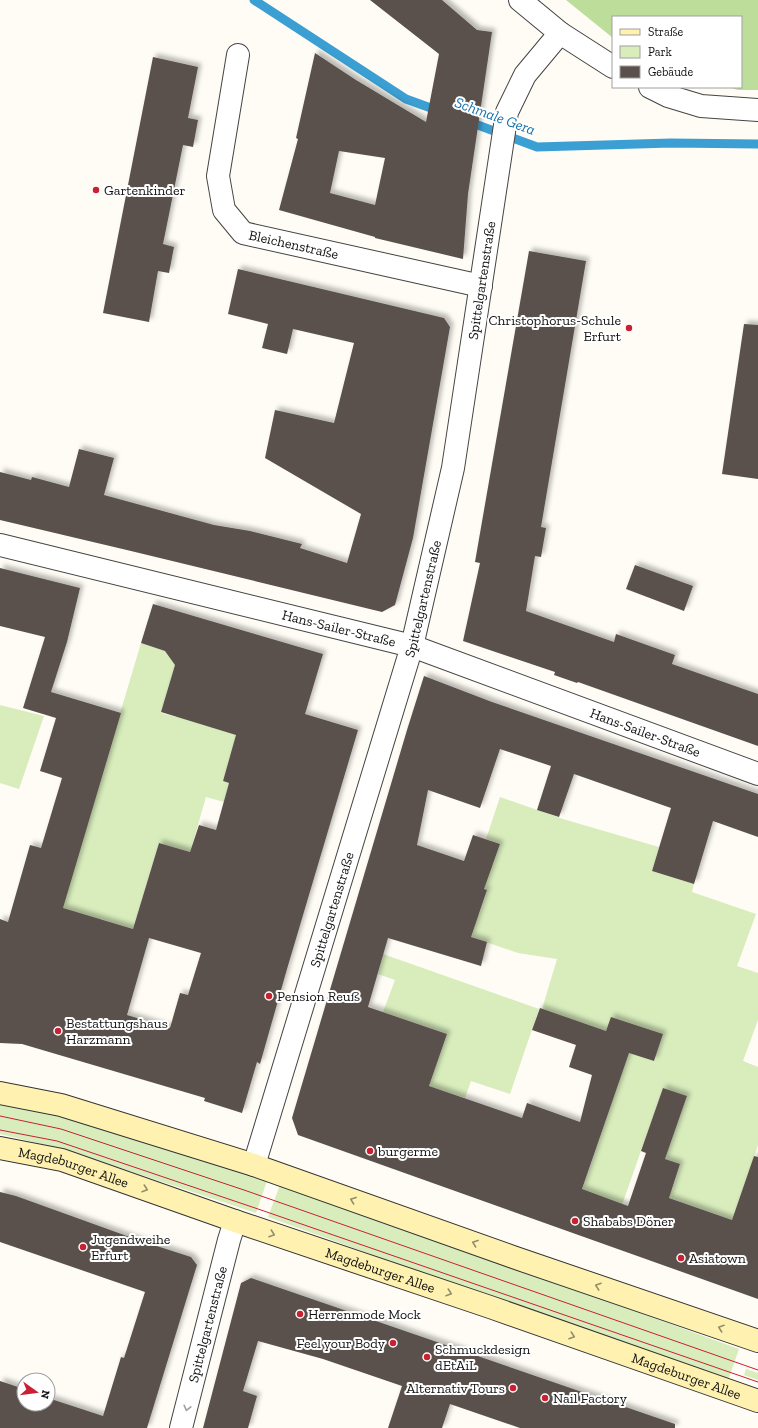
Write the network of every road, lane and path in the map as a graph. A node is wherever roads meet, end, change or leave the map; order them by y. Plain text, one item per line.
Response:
1 (520, 0) edge
2 (560, 33) junction
3 (238, 55) dead end
4 (612, 66) edge
5 (652, 88) edge
6 (758, 110) edge
7 (480, 286) junction
8 (0, 545) edge
9 (412, 646) junction
10 (758, 774) edge
11 (0, 1093) edge
12 (0, 1148) edge
13 (254, 1165) junction
14 (236, 1221) junction
15 (758, 1341) edge
16 (758, 1401) edge
17 (182, 1428) edge

1 - 2 street
2 - 4 street
2 - 7 street, Spittelgartenstraße
3 - 7 street, Bleichenstraße
5 - 6 street
7 - 9 street, Spittelgartenstraße
8 - 9 street, Hans-Sailer-Straße
9 - 10 street, Hans-Sailer-Straße
9 - 13 street, Spittelgartenstraße
11 - 13 main road
12 -> 14 main road, Magdeburger Allee
15 -> 13 main road
14 -> 16 main road, Magdeburger Allee
14 -> 17 street, Spittelgartenstraße

